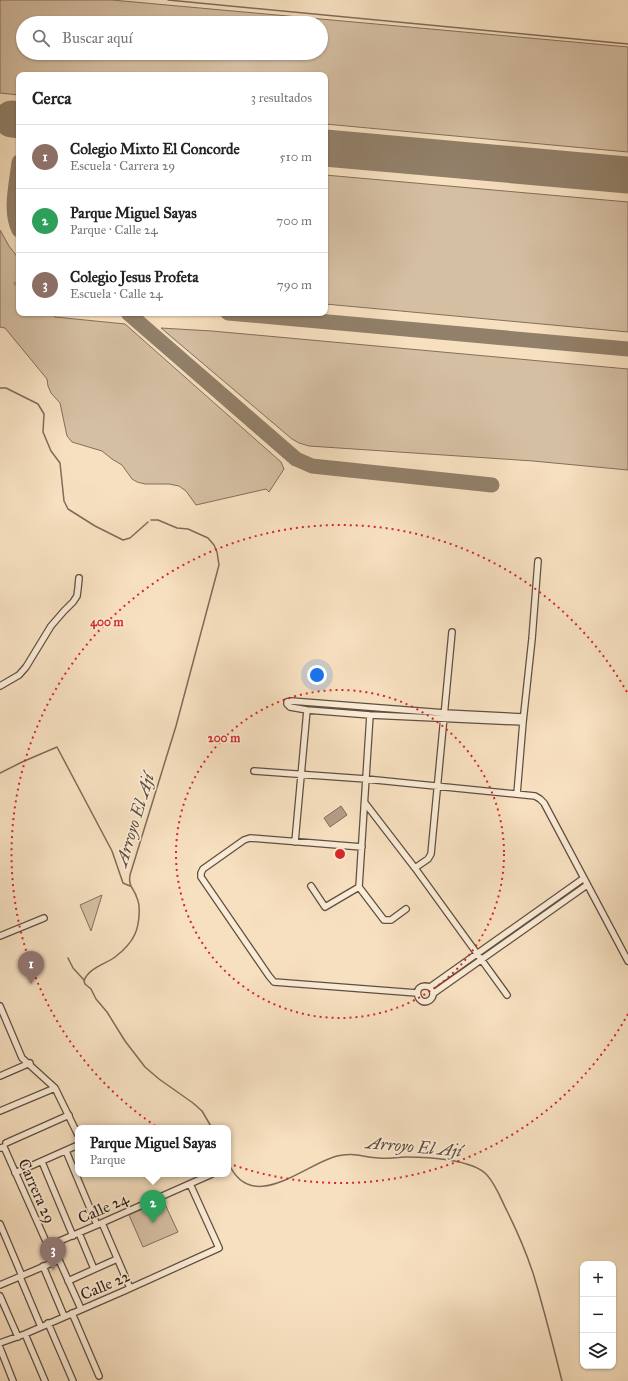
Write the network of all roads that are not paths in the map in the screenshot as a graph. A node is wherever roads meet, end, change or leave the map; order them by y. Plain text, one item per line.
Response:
1 (538, 561) dead end
2 (79, 578) dead end
3 (452, 632) dead end
4 (0, 686) edge
5 (308, 710) junction
6 (370, 715) junction
7 (444, 715) junction
8 (523, 719) junction
9 (254, 771) dead end
10 (301, 775) junction
11 (366, 780) junction
12 (437, 786) junction
13 (517, 794) junction
14 (365, 802) junction
15 (295, 842) junction
16 (362, 847) junction
17 (415, 868) junction
18 (584, 878) junction
19 (587, 884) junction
20 (311, 886) dead end
21 (359, 887) junction
22 (406, 909) dead end
23 (44, 918) dead end
24 (0, 936) edge
25 (477, 953) junction
26 (481, 960) junction
27 (628, 961) edge
28 (430, 986) junction
29 (417, 993) junction
30 (434, 993) junction
31 (507, 995) dead end
32 (0, 1006) edge
33 (30, 1063) junction
34 (0, 1076) edge
35 (55, 1088) junction
36 (0, 1111) edge
37 (68, 1115) junction
38 (75, 1129) edge
39 (3, 1146) edge
40 (75, 1146) edge
41 (66, 1151) junction
42 (42, 1162) junction
43 (75, 1170) edge
44 (15, 1173) junction
45 (78, 1177) edge
46 (205, 1177) edge
47 (190, 1184) junction
48 (0, 1224) edge
49 (100, 1224) junction
50 (79, 1233) junction
51 (73, 1236) junction
52 (48, 1246) junction
53 (118, 1259) junction
54 (59, 1260) junction
55 (43, 1266) junction
56 (94, 1269) junction
57 (21, 1276) junction
58 (68, 1281) junction
59 (0, 1285) edge
60 (130, 1288) junction
61 (0, 1296) edge
62 (81, 1309) junction
63 (72, 1313) junction
64 (64, 1316) junction
65 (48, 1323) junction
66 (41, 1327) junction
67 (24, 1334) junction
68 (18, 1337) junction
69 (0, 1343) edge
70 (0, 1348) edge
71 (99, 1376) dead end
72 (14, 1381) edge
73 (45, 1381) edge
74 (73, 1381) edge

1 - 8 street
2 - 4 street
3 - 7 street
5 - 6 street
5 - 7 street
5 - 10 street
6 - 7 street
6 - 11 street
7 - 8 street
7 - 12 street
8 - 13 street
9 - 10 street
10 - 11 street
10 - 15 street
11 - 12 street
11 - 14 street
12 - 13 street
12 - 17 street
13 - 18 street
14 - 16 street
14 - 17 street
15 - 16 street
15 - 29 street
16 - 21 street
17 - 25 street
18 - 19 street
18 - 25 street
19 - 26 street
19 - 27 street
20 - 21 street
21 - 22 street
23 - 24 street
25 - 26 street
25 - 28 street
26 - 30 street
26 - 31 street
28 - 29 street
28 - 30 street
29 - 30 street
32 - 33 street
33 - 34 street
33 - 35 street
35 - 36 street
35 - 37 street
37 - 38 street
37 - 39 street
39 - 44 street, Carrera 29
40 - 41 street
41 - 42 street
41 - 43 street
42 - 44 street
42 - 51 street
44 - 52 street, Carrera 29
45 - 49 street
46 - 47 street, Calle 24
47 - 49 street, Calle 24
47 - 60 street, Calle 22
48 - 57 street
49 - 50 street, Calle 24
49 - 53 street
50 - 51 street, Calle 24
50 - 56 street
51 - 52 street, Calle 24
52 - 54 street, Carrera 29
53 - 56 street
53 - 60 street
54 - 55 street
54 - 58 street, Carrera 29
55 - 57 street
55 - 64 street
56 - 58 street
57 - 59 street
57 - 66 street
58 - 62 street, Carrera 29
60 - 62 street, Calle 22
61 - 68 street
62 - 63 street, Calle 22
63 - 64 street, Calle 22
63 - 71 street
64 - 65 street, Calle 22
65 - 66 street, Calle 22
65 - 74 street
66 - 67 street, Calle 22
67 - 68 street, Calle 22
67 - 73 street
68 - 69 street, Calle 22
70 - 72 street

